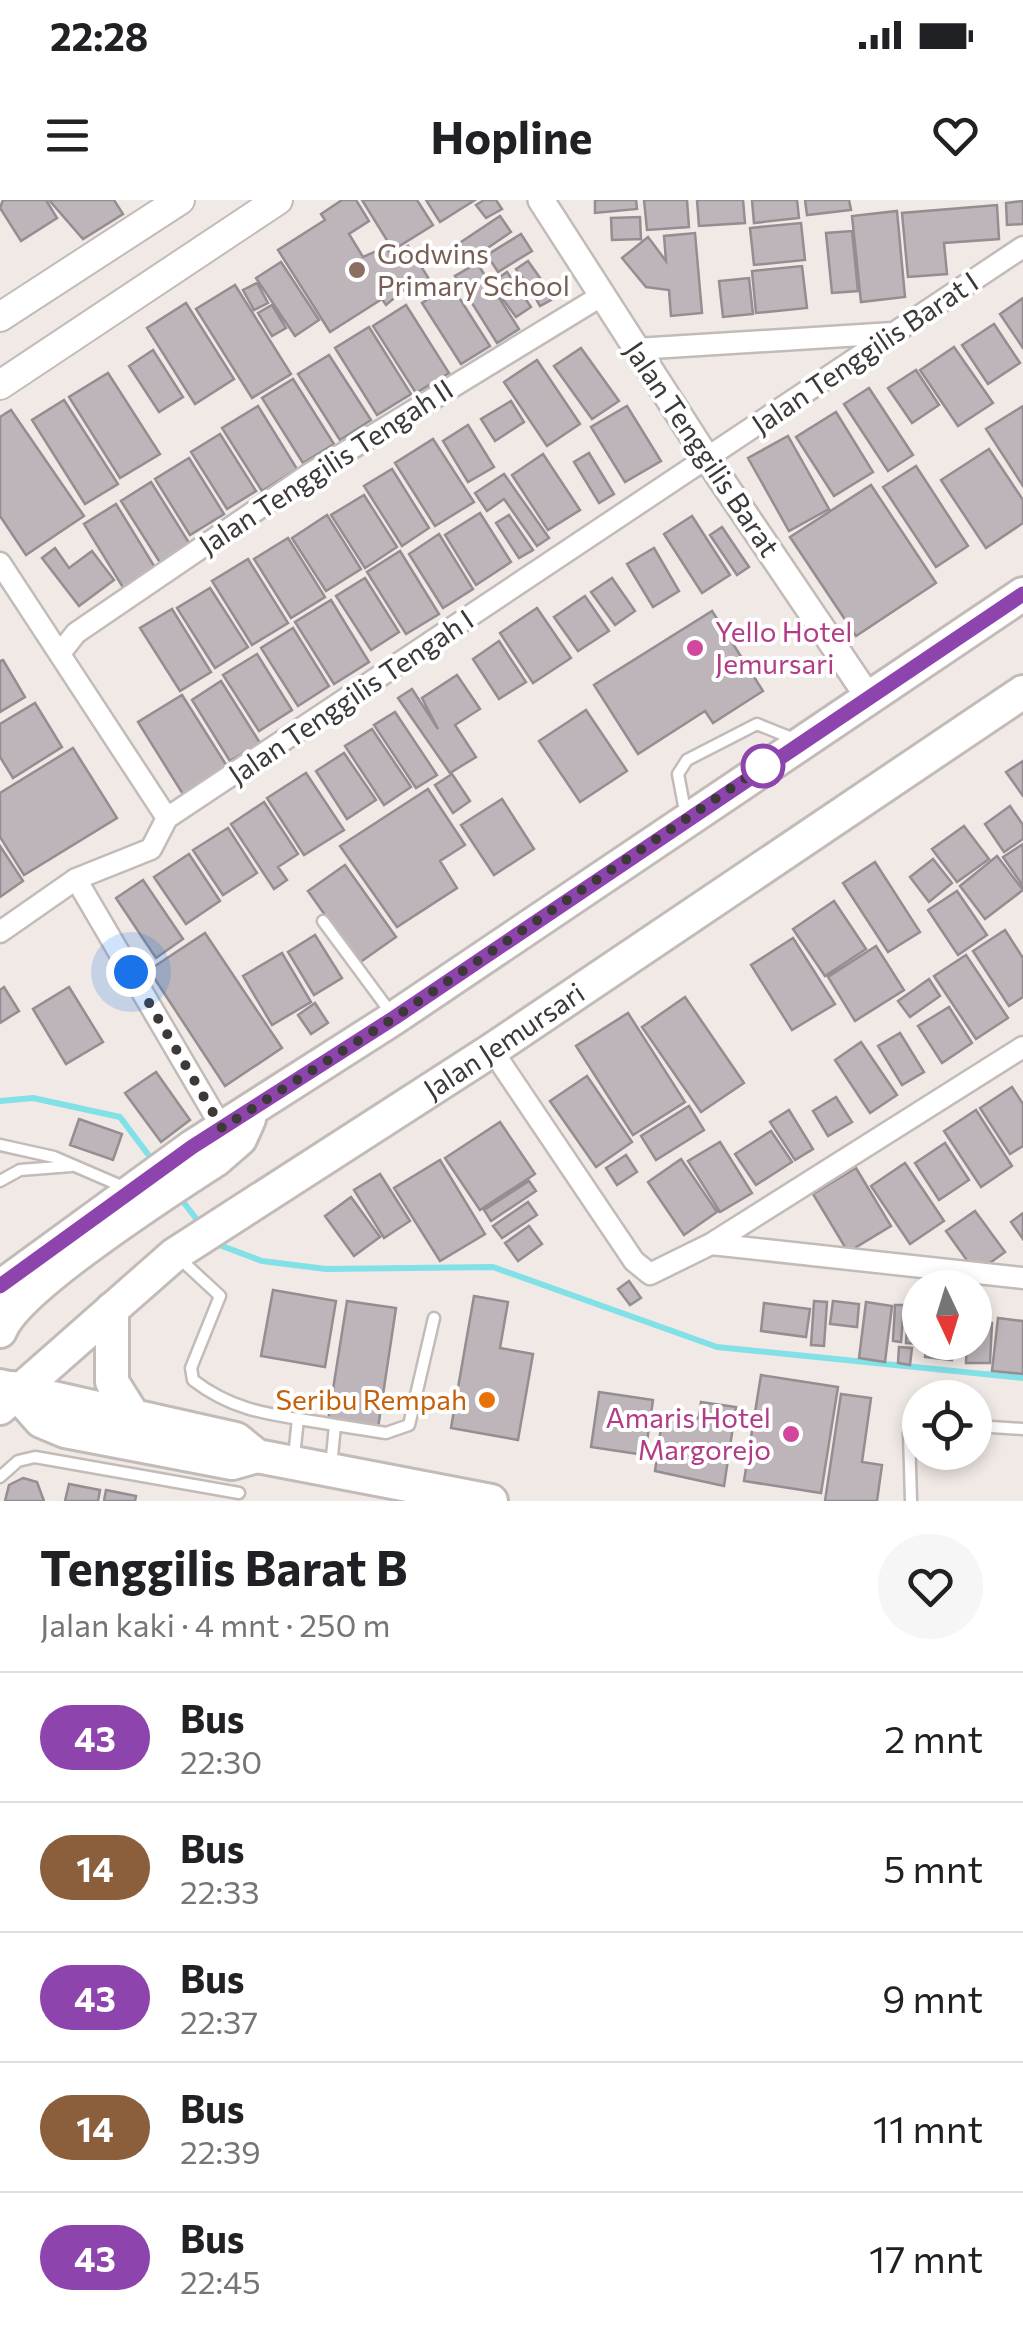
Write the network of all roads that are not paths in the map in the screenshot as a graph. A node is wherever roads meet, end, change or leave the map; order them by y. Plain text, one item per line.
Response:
1 (180, 200) edge
2 (278, 200) edge
3 (541, 200) edge
4 (1023, 247) edge
5 (601, 296) junction
6 (0, 317) edge
7 (894, 333) junction
8 (636, 349) junction
9 (0, 386) edge
10 (708, 460) junction
11 (0, 563) edge
12 (1023, 594) edge
13 (61, 652) junction
14 (1023, 692) edge
15 (867, 696) junction
16 (799, 742) junction
17 (168, 818) junction
18 (687, 818) junction
19 (76, 879) junction
20 (323, 921) dead end
21 (0, 932) edge
22 (394, 1018) junction
23 (1023, 1047) edge
24 (492, 1050) junction
25 (254, 1107) junction
26 (222, 1128) junction
27 (0, 1145) edge
28 (198, 1157) junction
29 (72, 1166) junction
30 (0, 1181) edge
31 (146, 1189) junction
32 (711, 1244) junction
33 (183, 1249) junction
34 (1023, 1278) edge
35 (0, 1286) edge
36 (112, 1309) junction
37 (434, 1318) dead end
38 (0, 1331) edge
39 (4, 1389) edge
40 (134, 1417) junction
41 (298, 1418) junction
42 (335, 1425) junction
43 (992, 1427) edge
44 (1023, 1429) edge
45 (256, 1456) junction
46 (293, 1463) junction
47 (330, 1470) junction
48 (910, 1470) edge
49 (0, 1477) edge
50 (238, 1493) dead end
51 (490, 1501) edge
52 (911, 1501) edge

1 - 6 main road
2 - 9 main road
3 - 5 street, Jalan Tenggilis Barat
4 - 7 street, Jalan Tenggilis Barat I
5 - 8 street, Jalan Tenggilis Barat
5 - 13 street, Jalan Tenggilis Tengah II
7 - 8 street
7 - 10 street, Jalan Tenggilis Barat I
8 - 10 street, Jalan Tenggilis Barat
10 - 15 street, Jalan Tenggilis Barat
10 - 17 street, Jalan Tenggilis Tengah I
11 - 13 street
12 - 15 main road
13 - 17 street
14 - 24 main road, Jalan Jemursari
15 - 16 main road
16 - 18 main road
16 - 18 lane
17 - 19 street, Jalan Tenggilis Tengah I
18 - 22 main road
19 - 21 street, Jalan Tenggilis Tengah I
19 - 26 street
20 - 22 lane
22 - 25 main road
23 - 32 street
24 - 32 street
24 - 33 main road, Jalan Jemursari
25 - 26 main road
25 - 28 main road
26 - 28 main road
27 - 29 lane
28 - 31 main road
29 - 30 lane
29 - 31 lane
31 - 35 main road
31 - 38 main road
32 - 34 street
33 - 36 main road, Jalan Jemursari
33 - 41 lane
36 - 39 main road, Jalan Jemursari
36 - 40 main road
37 - 42 lane
39 - 40 main road
39 - 45 main road
40 - 45 main road
41 - 42 lane
41 - 46 lane
42 - 47 lane
43 - 44 lane
45 - 46 main road
46 - 47 main road
47 - 51 main road
48 - 52 lane
49 - 50 lane

